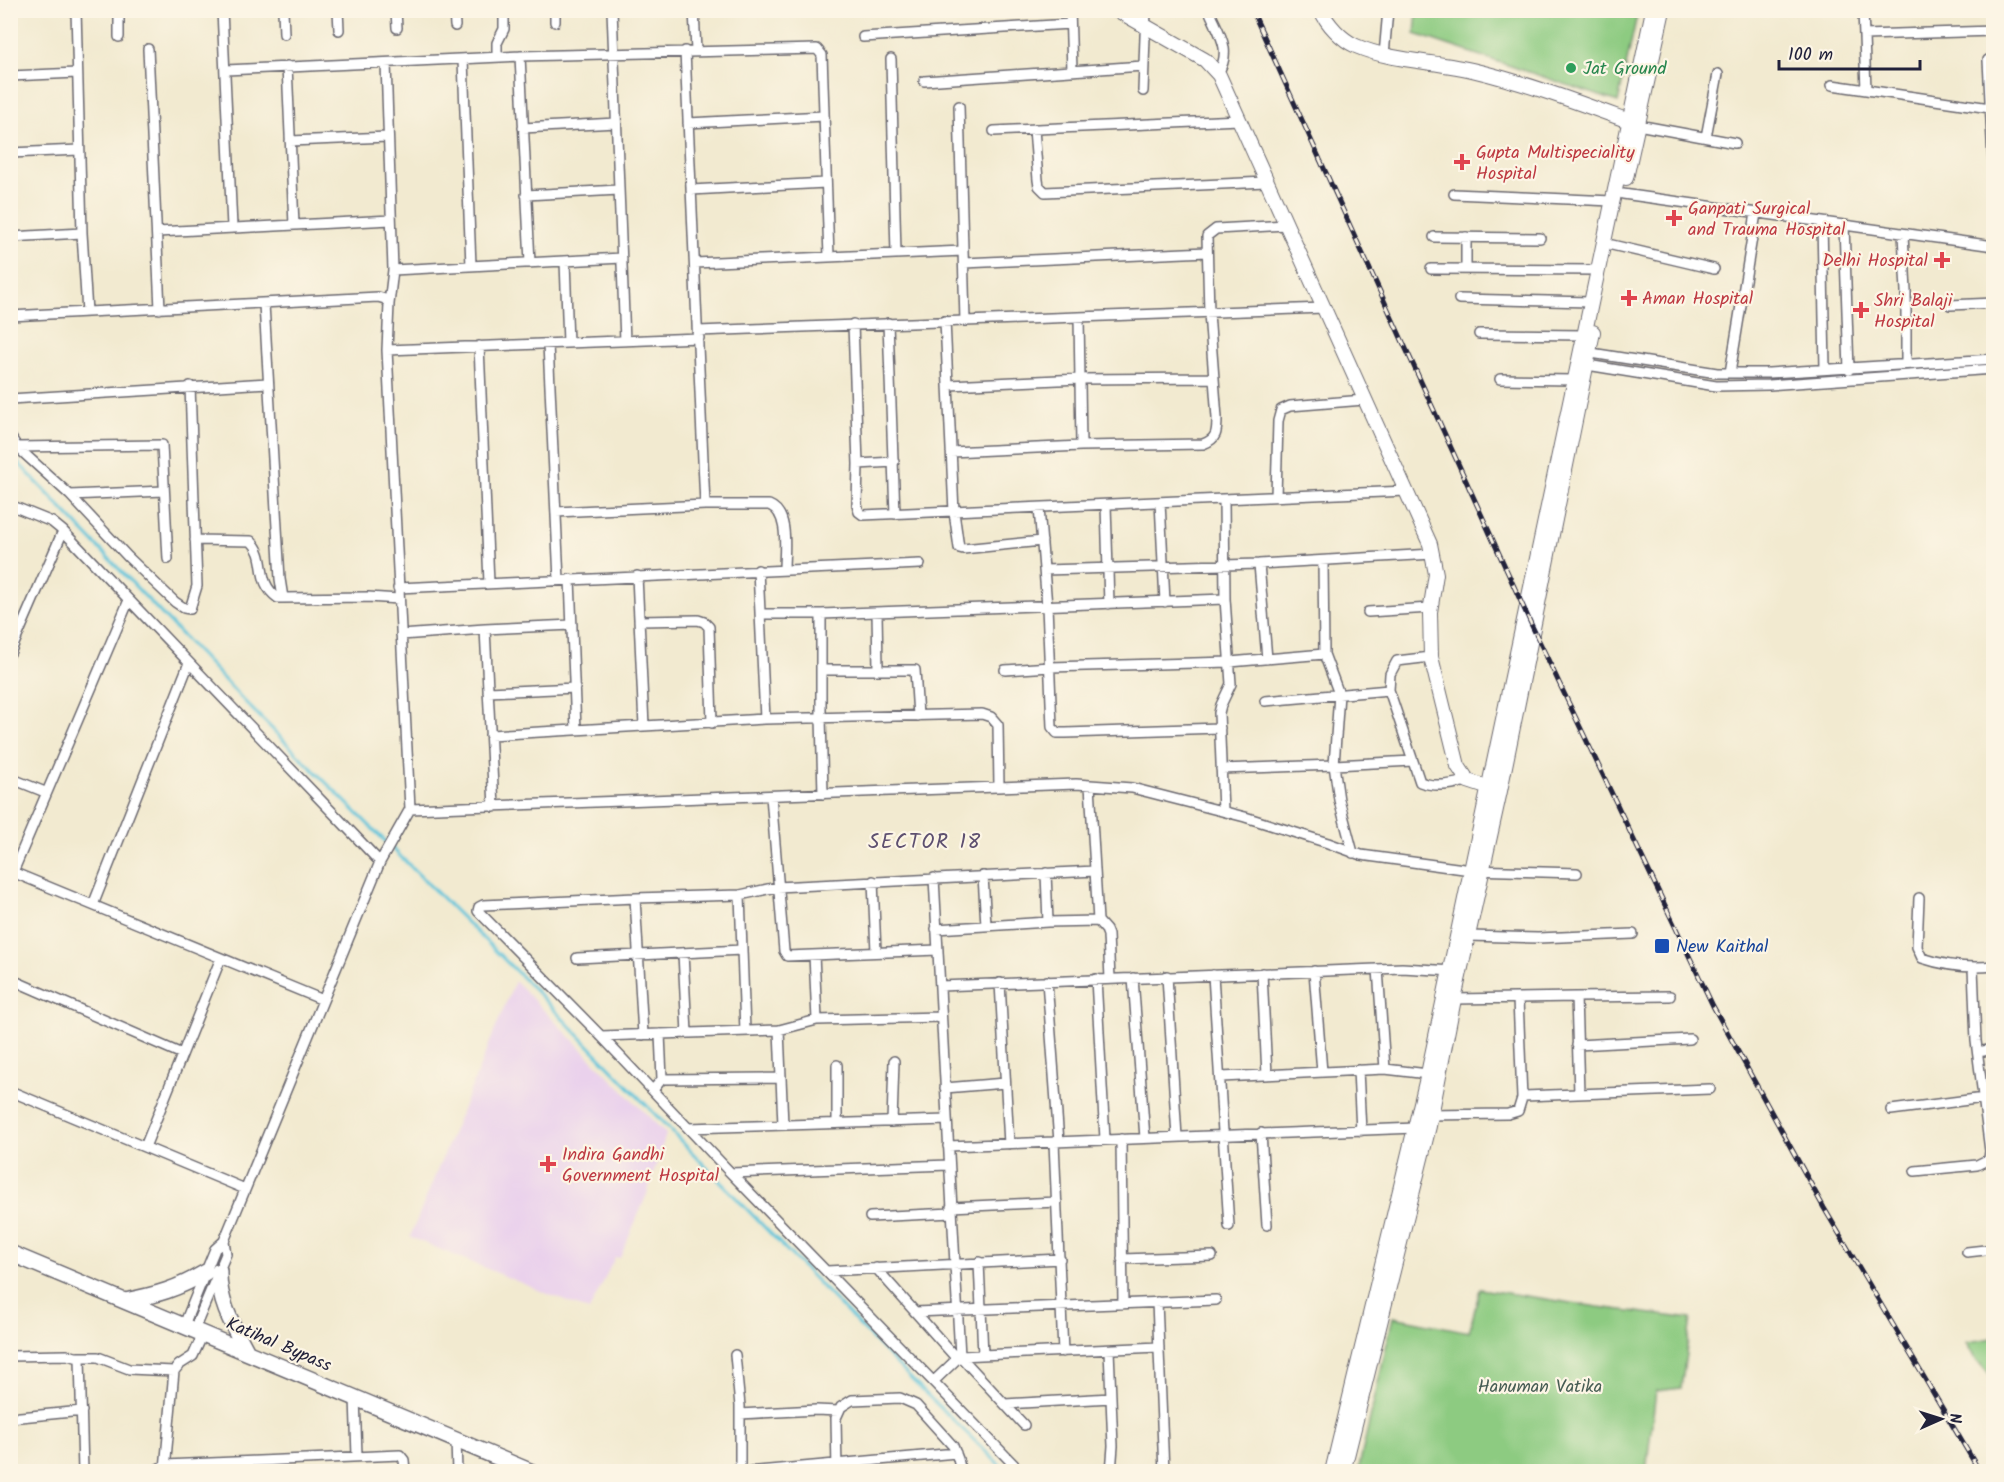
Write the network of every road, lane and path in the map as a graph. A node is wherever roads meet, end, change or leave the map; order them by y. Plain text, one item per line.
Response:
1 (76, 10) edge
2 (119, 10) edge
3 (222, 10) edge
4 (283, 10) edge
5 (338, 10) edge
6 (396, 10) edge
7 (454, 10) edge
8 (504, 10) edge
9 (555, 10) edge
10 (612, 10) edge
11 (694, 10) edge
12 (1070, 10) edge
13 (1116, 10) edge
14 (1146, 10) edge
15 (1209, 10) edge
16 (1321, 10) edge
17 (1388, 10) edge
18 (1653, 10) edge
19 (1663, 10) edge
20 (1863, 10) edge
21 (555, 22) dead end
22 (1070, 24) junction
23 (455, 26) dead end
24 (1145, 26) junction
25 (397, 28) dead end
26 (339, 30) dead end
27 (1994, 31) edge
28 (285, 34) dead end
29 (1864, 35) junction
30 (119, 37) dead end
31 (863, 37) dead end
32 (148, 49) dead end
33 (685, 51) junction
34 (696, 51) junction
35 (613, 54) junction
36 (1384, 55) junction
37 (520, 56) junction
38 (497, 57) junction
39 (891, 59) dead end
40 (464, 60) junction
41 (1988, 60) dead end
42 (386, 63) junction
43 (287, 66) junction
44 (1143, 66) junction
45 (226, 70) junction
46 (1072, 70) junction
47 (77, 73) junction
48 (1218, 73) junction
49 (1718, 74) dead end
50 (10, 76) edge
51 (924, 81) dead end
52 (1832, 85) dead end
53 (1866, 90) junction
54 (1143, 91) dead end
55 (959, 106) dead end
56 (1990, 108) junction
57 (824, 116) junction
58 (1239, 120) junction
59 (616, 123) junction
60 (688, 123) junction
61 (1633, 123) junction
62 (523, 128) junction
63 (1034, 129) junction
64 (993, 131) dead end
65 (388, 137) junction
66 (1706, 137) junction
67 (290, 141) junction
68 (1735, 143) dead end
69 (79, 150) junction
70 (10, 153) edge
71 (1994, 181) edge
72 (1266, 182) junction
73 (826, 183) junction
74 (619, 189) junction
75 (691, 190) junction
76 (1454, 194) dead end
77 (526, 195) junction
78 (1617, 198) junction
79 (1755, 213) junction
80 (391, 220) junction
81 (1822, 222) junction
82 (294, 225) junction
83 (1287, 225) junction
84 (1844, 225) junction
85 (232, 227) junction
86 (157, 231) junction
87 (82, 233) junction
88 (1903, 234) junction
89 (10, 237) edge
90 (1434, 237) dead end
91 (1466, 237) junction
92 (1540, 238) dead end
93 (1611, 245) junction
94 (1994, 246) edge
95 (963, 251) junction
96 (1207, 252) junction
97 (896, 254) junction
98 (829, 257) junction
99 (622, 258) junction
100 (565, 261) junction
101 (530, 263) junction
102 (695, 263) junction
103 (964, 263) junction
104 (471, 266) junction
105 (1431, 269) dead end
106 (1466, 269) junction
107 (1714, 269) dead end
108 (393, 270) junction
109 (1597, 270) junction
110 (1459, 299) dead end
111 (1590, 302) junction
112 (1994, 303) edge
113 (264, 304) junction
114 (389, 304) junction
115 (1950, 305) dead end
116 (1324, 308) junction
117 (160, 309) junction
118 (87, 312) junction
119 (1209, 313) junction
120 (10, 316) edge
121 (1079, 317) junction
122 (945, 321) junction
123 (965, 321) junction
124 (888, 323) junction
125 (853, 324) junction
126 (698, 334) junction
127 (1479, 334) dead end
128 (1584, 335) junction
129 (625, 340) junction
130 (568, 343) junction
131 (548, 344) junction
132 (479, 346) junction
133 (387, 350) junction
134 (1583, 358) junction
135 (1994, 359) edge
136 (1906, 364) junction
137 (1849, 366) junction
138 (1825, 368) junction
139 (1994, 369) edge
140 (1730, 373) junction
141 (1214, 378) junction
142 (1080, 379) junction
143 (1500, 379) dead end
144 (1850, 379) junction
145 (1573, 380) junction
146 (268, 383) junction
147 (949, 385) junction
148 (190, 386) junction
149 (10, 399) edge
150 (1364, 400) junction
151 (10, 436) edge
152 (1082, 446) junction
153 (17, 447) junction
154 (951, 452) junction
155 (894, 462) junction
156 (858, 464) junction
157 (164, 491) junction
158 (1406, 491) junction
159 (70, 495) junction
160 (1276, 497) junction
161 (1224, 499) junction
162 (1160, 502) junction
163 (10, 505) edge
164 (1106, 505) junction
165 (705, 506) junction
166 (1039, 508) junction
167 (556, 512) junction
168 (954, 512) junction
169 (895, 514) junction
170 (63, 531) junction
171 (195, 540) junction
172 (1042, 541) junction
173 (1433, 554) junction
174 (168, 559) dead end
175 (1323, 561) junction
176 (920, 564) dead end
177 (1225, 564) junction
178 (1259, 564) junction
179 (1162, 567) junction
180 (1108, 568) junction
181 (784, 569) junction
182 (758, 570) junction
183 (1044, 570) junction
184 (637, 576) junction
185 (570, 579) junction
186 (560, 580) junction
187 (489, 583) junction
188 (398, 588) junction
189 (283, 597) junction
190 (399, 599) junction
191 (129, 600) junction
192 (1225, 600) junction
193 (1165, 602) junction
194 (1109, 604) junction
195 (1047, 606) junction
196 (1430, 608) junction
197 (877, 612) junction
198 (1368, 612) dead end
199 (761, 614) junction
200 (821, 614) junction
201 (639, 621) junction
202 (572, 625) junction
203 (485, 629) junction
204 (401, 635) junction
205 (10, 653) edge
206 (1324, 654) junction
207 (1431, 657) junction
208 (1267, 659) junction
209 (1230, 662) junction
210 (189, 663) junction
211 (1050, 667) junction
212 (878, 669) junction
213 (821, 670) junction
214 (1005, 670) dead end
215 (574, 688) junction
216 (1389, 690) junction
217 (488, 692) junction
218 (1339, 694) junction
219 (1265, 701) dead end
220 (918, 716) junction
221 (820, 717) junction
222 (765, 719) junction
223 (712, 723) junction
224 (644, 726) junction
225 (1220, 728) junction
226 (576, 730) junction
227 (490, 735) junction
228 (1413, 761) junction
229 (1334, 765) junction
230 (1221, 769) junction
231 (10, 778) edge
232 (1468, 781) junction
233 (1090, 785) junction
234 (999, 787) junction
235 (1495, 790) junction
236 (45, 792) junction
237 (823, 794) junction
238 (771, 796) junction
239 (494, 807) junction
240 (410, 809) junction
241 (1223, 811) junction
242 (1353, 853) junction
243 (382, 858) junction
244 (12, 871) edge
245 (1095, 871) junction
246 (1477, 871) junction
247 (1046, 873) junction
248 (1577, 873) dead end
249 (983, 876) junction
250 (934, 878) junction
251 (873, 881) junction
252 (777, 887) junction
253 (740, 895) junction
254 (635, 898) junction
255 (1920, 898) dead end
256 (93, 905) junction
257 (1098, 921) junction
258 (1048, 922) junction
259 (986, 925) junction
260 (936, 929) junction
261 (1633, 934) dead end
262 (1469, 936) junction
263 (938, 950) junction
264 (742, 951) junction
265 (876, 952) junction
266 (683, 953) junction
267 (639, 955) junction
268 (814, 955) junction
269 (221, 958) junction
270 (577, 958) dead end
271 (1994, 966) edge
272 (1973, 968) junction
273 (1378, 969) junction
274 (1314, 971) junction
275 (1455, 971) junction
276 (1262, 973) junction
277 (1214, 975) junction
278 (1167, 976) junction
279 (1133, 978) junction
280 (10, 979) edge
281 (1096, 979) junction
282 (1110, 979) junction
283 (1047, 981) junction
284 (1000, 983) junction
285 (939, 986) junction
286 (1670, 996) dead end
287 (1576, 997) junction
288 (1454, 999) junction
289 (1518, 999) junction
290 (323, 1000) junction
291 (941, 1017) junction
292 (817, 1020) junction
293 (779, 1030) junction
294 (745, 1031) junction
295 (687, 1033) junction
296 (660, 1034) junction
297 (643, 1035) junction
298 (601, 1036) junction
299 (1690, 1039) dead end
300 (1578, 1045) junction
301 (1994, 1049) edge
302 (1978, 1052) junction
303 (182, 1054) junction
304 (894, 1061) dead end
305 (837, 1065) dead end
306 (1385, 1069) junction
307 (1358, 1070) junction
308 (1322, 1072) junction
309 (1428, 1074) junction
310 (1267, 1075) junction
311 (1221, 1077) junction
312 (781, 1078) junction
313 (662, 1079) junction
314 (1005, 1083) junction
315 (945, 1088) junction
316 (1710, 1089) dead end
317 (653, 1090) junction
318 (10, 1091) edge
319 (1579, 1093) junction
320 (1522, 1098) junction
321 (1984, 1098) junction
322 (1891, 1110) dead end
323 (1422, 1119) junction
324 (947, 1120) junction
325 (892, 1122) junction
326 (837, 1123) junction
327 (783, 1125) junction
328 (688, 1128) junction
329 (1360, 1131) junction
330 (1261, 1133) junction
331 (1225, 1135) junction
332 (1177, 1137) junction
333 (1145, 1138) junction
334 (1105, 1139) junction
335 (1121, 1139) junction
336 (1057, 1142) junction
337 (1009, 1144) junction
338 (948, 1146) junction
339 (145, 1147) junction
340 (1992, 1151) edge
341 (949, 1165) junction
342 (1916, 1171) dead end
343 (731, 1173) junction
344 (245, 1189) junction
345 (1057, 1202) junction
346 (952, 1210) junction
347 (870, 1218) dead end
348 (1267, 1225) dead end
349 (1229, 1226) dead end
350 (1994, 1249) edge
351 (1967, 1252) dead end
352 (10, 1253) edge
353 (1212, 1256) dead end
354 (1060, 1259) junction
355 (1122, 1259) junction
356 (979, 1262) junction
357 (955, 1263) junction
358 (876, 1268) junction
359 (212, 1271) junction
360 (827, 1271) junction
361 (1216, 1300) dead end
362 (125, 1301) junction
363 (1158, 1302) junction
364 (1123, 1304) junction
365 (1061, 1306) junction
366 (981, 1309) junction
367 (957, 1310) junction
368 (915, 1312) junction
369 (193, 1330) junction
370 (1159, 1347) junction
371 (1109, 1350) junction
372 (247, 1352) junction
373 (1063, 1352) junction
374 (735, 1355) dead end
375 (983, 1355) junction
376 (10, 1356) edge
377 (78, 1357) junction
378 (958, 1358) junction
379 (174, 1371) junction
380 (934, 1381) junction
381 (355, 1397) junction
382 (1110, 1398) junction
383 (1005, 1404) junction
384 (82, 1411) junction
385 (838, 1411) junction
386 (740, 1414) junction
387 (10, 1418) edge
388 (1024, 1425) dead end
389 (456, 1440) junction
390 (957, 1453) junction
391 (357, 1456) junction
392 (165, 1468) edge
393 (837, 1468) edge
394 (524, 1470) edge
395 (83, 1472) edge
396 (153, 1472) edge
397 (405, 1472) edge
398 (457, 1472) edge
399 (740, 1472) edge
400 (746, 1472) edge
401 (961, 1472) edge
402 (1021, 1472) edge
403 (1111, 1472) edge
404 (1164, 1472) edge
405 (1332, 1472) edge
406 (1343, 1472) edge

1 - 47 street
2 - 30 street
3 - 45 street
4 - 28 street
5 - 26 street
6 - 25 street
7 - 23 street
8 - 38 street
9 - 21 street
10 - 35 street
11 - 34 street
12 - 22 street
13 - 24 main road
14 - 24 street
15 - 48 street
16 - 36 main road
17 - 36 street
18 - 61 main road
19 - 61 main road
20 - 29 street
22 - 31 street
22 - 46 street
24 - 44 street
24 - 48 main road
27 - 29 street
29 - 53 street
32 - 86 street
33 - 34 street
33 - 35 street
33 - 60 street
34 - 57 street
35 - 37 street
35 - 59 street
36 - 61 main road
37 - 38 street
37 - 62 street
38 - 40 street
39 - 97 street
40 - 42 street
40 - 104 street
41 - 56 street
42 - 43 street
42 - 65 street
43 - 45 street
43 - 67 street
44 - 46 street
44 - 54 street
45 - 85 street
46 - 51 street
47 - 50 street
47 - 69 street
48 - 58 main road
49 - 66 street
52 - 53 street
53 - 56 street
55 - 95 street
56 - 71 street
57 - 60 street
57 - 73 street
58 - 63 street
58 - 72 main road
59 - 62 street
59 - 74 street
60 - 75 street
61 - 66 street
61 - 78 main road
62 - 77 street
63 - 64 street
63 - 72 street
65 - 67 street
65 - 80 street
66 - 68 street
67 - 82 street
69 - 70 street
69 - 87 street
72 - 83 main road
73 - 75 street
73 - 98 street
74 - 77 street
74 - 99 street
75 - 102 street
76 - 78 street
77 - 101 street
78 - 79 street
78 - 93 main road
78 - 109 main road
79 - 81 street
79 - 140 street
80 - 82 street
80 - 108 street
81 - 84 street
81 - 138 street
82 - 85 street
83 - 96 street
83 - 116 main road
84 - 88 street
84 - 137 street
85 - 86 street
86 - 117 street
87 - 89 street
87 - 118 street
88 - 94 street
88 - 136 street
90 - 91 street
91 - 92 street
91 - 106 street
93 - 107 street
93 - 134 main road
95 - 97 street
95 - 103 street
96 - 103 street
96 - 119 street
97 - 98 street
98 - 102 street
99 - 100 street
99 - 129 street
100 - 101 street
100 - 130 street
101 - 104 street
102 - 126 street
103 - 123 street
104 - 108 street
105 - 106 street
106 - 109 street
108 - 114 street
109 - 111 main road
110 - 111 street
111 - 128 main road
112 - 115 street
113 - 114 street
113 - 117 street
113 - 146 street
114 - 133 street
116 - 119 street
116 - 150 main road
117 - 118 street
118 - 120 street
119 - 121 street
119 - 141 street
121 - 123 street
121 - 142 street
122 - 123 street
122 - 124 street
122 - 147 street
124 - 125 street
124 - 155 street
125 - 126 street
125 - 156 street
126 - 129 street
126 - 165 street
127 - 128 street
128 - 134 main road
129 - 130 street
130 - 131 street
131 - 132 street
131 - 167 street
132 - 133 street
132 - 187 street
133 - 188 street
134 - 140 street
134 - 144 street
134 - 145 main road
134 - 235 main road
135 - 136 street
136 - 137 street
137 - 138 street
137 - 144 street
138 - 140 street
139 - 144 street
141 - 142 street
141 - 152 street
142 - 147 street
142 - 152 street
143 - 145 street
145 - 235 main road
146 - 148 street
146 - 189 street
147 - 154 street
148 - 149 street
148 - 171 street
150 - 158 main road
150 - 160 street
151 - 153 street
152 - 154 street
153 - 157 street
153 - 159 street
154 - 168 street
155 - 156 street
155 - 169 street
156 - 169 street
157 - 159 street
157 - 174 street
158 - 160 street
158 - 173 main road
159 - 171 street
160 - 161 street
161 - 162 street
161 - 177 street
162 - 164 street
162 - 179 street
163 - 170 street
164 - 166 street
164 - 180 street
165 - 167 street
165 - 181 street
166 - 168 street
166 - 172 street
167 - 186 street
168 - 169 street
168 - 172 street
170 - 191 street
170 - 205 street
171 - 189 street
172 - 183 street
173 - 175 street
173 - 196 main road
175 - 178 street
175 - 206 street
176 - 181 street
177 - 178 street
177 - 179 street
177 - 192 street
178 - 208 street
179 - 180 street
179 - 193 street
180 - 183 street
180 - 194 street
181 - 182 street
182 - 184 street
182 - 199 street
183 - 195 street
184 - 185 street
184 - 201 street
185 - 186 street
185 - 202 street
186 - 187 street
187 - 188 street
188 - 190 street
189 - 190 street
190 - 204 street
191 - 210 street
191 - 236 street
192 - 193 street
192 - 209 street
193 - 194 street
194 - 195 street
195 - 197 street
195 - 211 street
196 - 198 street
196 - 207 main road
197 - 200 street
197 - 212 street
199 - 200 street
199 - 222 street
200 - 213 street
201 - 223 street
201 - 224 street
202 - 203 street
202 - 215 street
203 - 204 street
203 - 217 street
204 - 240 street
206 - 208 street
206 - 218 street
207 - 216 street
207 - 232 main road
208 - 209 street
209 - 211 street
209 - 225 street
210 - 243 street
210 - 256 street
211 - 214 street
211 - 225 street
212 - 213 street
212 - 220 street
213 - 221 street
215 - 217 street
215 - 226 street
216 - 218 street
216 - 228 street
217 - 227 street
218 - 219 street
218 - 229 street
220 - 221 street
220 - 234 street
221 - 222 street
221 - 237 street
222 - 223 street
223 - 224 street
224 - 226 street
225 - 230 street
226 - 227 street
227 - 239 street
228 - 229 street
228 - 232 street
229 - 230 street
229 - 242 street
230 - 241 street
231 - 236 street
232 - 235 main road
233 - 234 street
233 - 241 street
233 - 245 street
234 - 237 street
235 - 246 main road
236 - 244 street
237 - 238 street
238 - 239 street
238 - 252 street
239 - 240 street
240 - 243 street
241 - 242 street
242 - 246 street
243 - 290 street
244 - 256 street
245 - 247 street
245 - 257 street
246 - 248 street
246 - 262 main road
246 - 275 main road
247 - 249 street
247 - 258 street
249 - 250 street
249 - 259 street
250 - 251 street
250 - 260 street
251 - 252 street
251 - 265 street
252 - 253 street
252 - 268 street
253 - 254 street
253 - 264 street
254 - 267 street
254 - 298 street
255 - 272 street
256 - 269 street
257 - 258 street
257 - 282 street
258 - 259 street
259 - 260 street
260 - 263 street
261 - 262 street
262 - 275 main road
263 - 265 street
263 - 285 street
264 - 266 street
264 - 294 street
265 - 268 street
266 - 267 street
266 - 295 street
267 - 270 street
267 - 297 street
268 - 292 street
269 - 290 street
269 - 303 street
271 - 272 street
272 - 302 street
273 - 274 street
273 - 275 street
273 - 306 street
274 - 276 street
274 - 308 street
275 - 288 main road
275 - 309 main road
276 - 277 street
276 - 310 street
277 - 278 street
277 - 311 street
278 - 279 street
278 - 332 street
279 - 282 street
279 - 333 street
280 - 303 street
281 - 282 street
281 - 283 street
281 - 334 street
283 - 284 street
283 - 336 street
284 - 285 street
284 - 314 street
285 - 291 street
286 - 287 street
287 - 289 street
287 - 300 street
288 - 289 street
288 - 323 main road
289 - 320 street
290 - 344 street
291 - 292 street
291 - 315 street
292 - 293 street
293 - 294 street
293 - 312 street
294 - 295 street
295 - 296 street
296 - 297 street
296 - 313 street
297 - 298 street
298 - 317 street
299 - 300 street
300 - 319 street
301 - 302 street
302 - 321 street
303 - 339 street
304 - 325 street
305 - 326 street
306 - 307 street
306 - 309 street
307 - 308 street
307 - 329 street
308 - 310 street
309 - 323 main road
310 - 311 street
311 - 331 street
312 - 313 street
312 - 327 street
313 - 317 street
314 - 315 street
314 - 337 street
315 - 324 street
316 - 319 street
317 - 328 street
318 - 339 street
319 - 320 street
320 - 323 street
321 - 322 street
321 - 340 street
323 - 329 street
323 - 405 main road
323 - 406 main road
324 - 325 street
324 - 338 street
325 - 326 street
326 - 327 street
327 - 328 street
328 - 343 street
329 - 330 street
330 - 331 street
330 - 348 street
331 - 332 street
331 - 349 street
332 - 333 street
333 - 335 street
334 - 335 street
334 - 336 street
335 - 355 street
336 - 337 street
336 - 345 street
337 - 338 street
338 - 341 street
339 - 344 street
340 - 342 street
341 - 343 street
341 - 346 street
343 - 360 street
344 - 359 street
345 - 346 street
345 - 354 street
346 - 347 street
346 - 357 street
350 - 351 street
352 - 362 main road, Katihal Bypass
353 - 355 street
354 - 356 street
354 - 365 street
355 - 364 street
356 - 357 street
356 - 366 street
357 - 358 street
357 - 367 street
358 - 360 street
358 - 368 street
359 - 362 main road
359 - 369 street
359 - 372 main road
360 - 380 street
361 - 363 street
362 - 369 main road, Katihal Bypass
363 - 364 street
363 - 370 street
364 - 365 street
365 - 366 street
365 - 373 street
366 - 367 street
366 - 375 street
367 - 368 street
367 - 378 street
368 - 378 street
369 - 372 main road, Katihal Bypass
369 - 379 street
370 - 371 street
370 - 404 street
371 - 373 street
371 - 382 street
372 - 381 main road, Katihal Bypass
373 - 375 street
374 - 386 street
375 - 378 street
376 - 377 street
377 - 379 street
377 - 384 street
378 - 380 street
378 - 383 street
379 - 392 street
380 - 402 street
381 - 389 main road, Katihal Bypass
381 - 391 street
382 - 383 street
382 - 403 street
383 - 388 street
384 - 387 street
384 - 395 street
385 - 386 street
385 - 390 street
385 - 393 street
386 - 399 street
389 - 394 main road, Katihal Bypass
389 - 398 street
390 - 393 street
390 - 401 street
391 - 392 street
391 - 397 street
392 - 396 street
393 - 400 street

